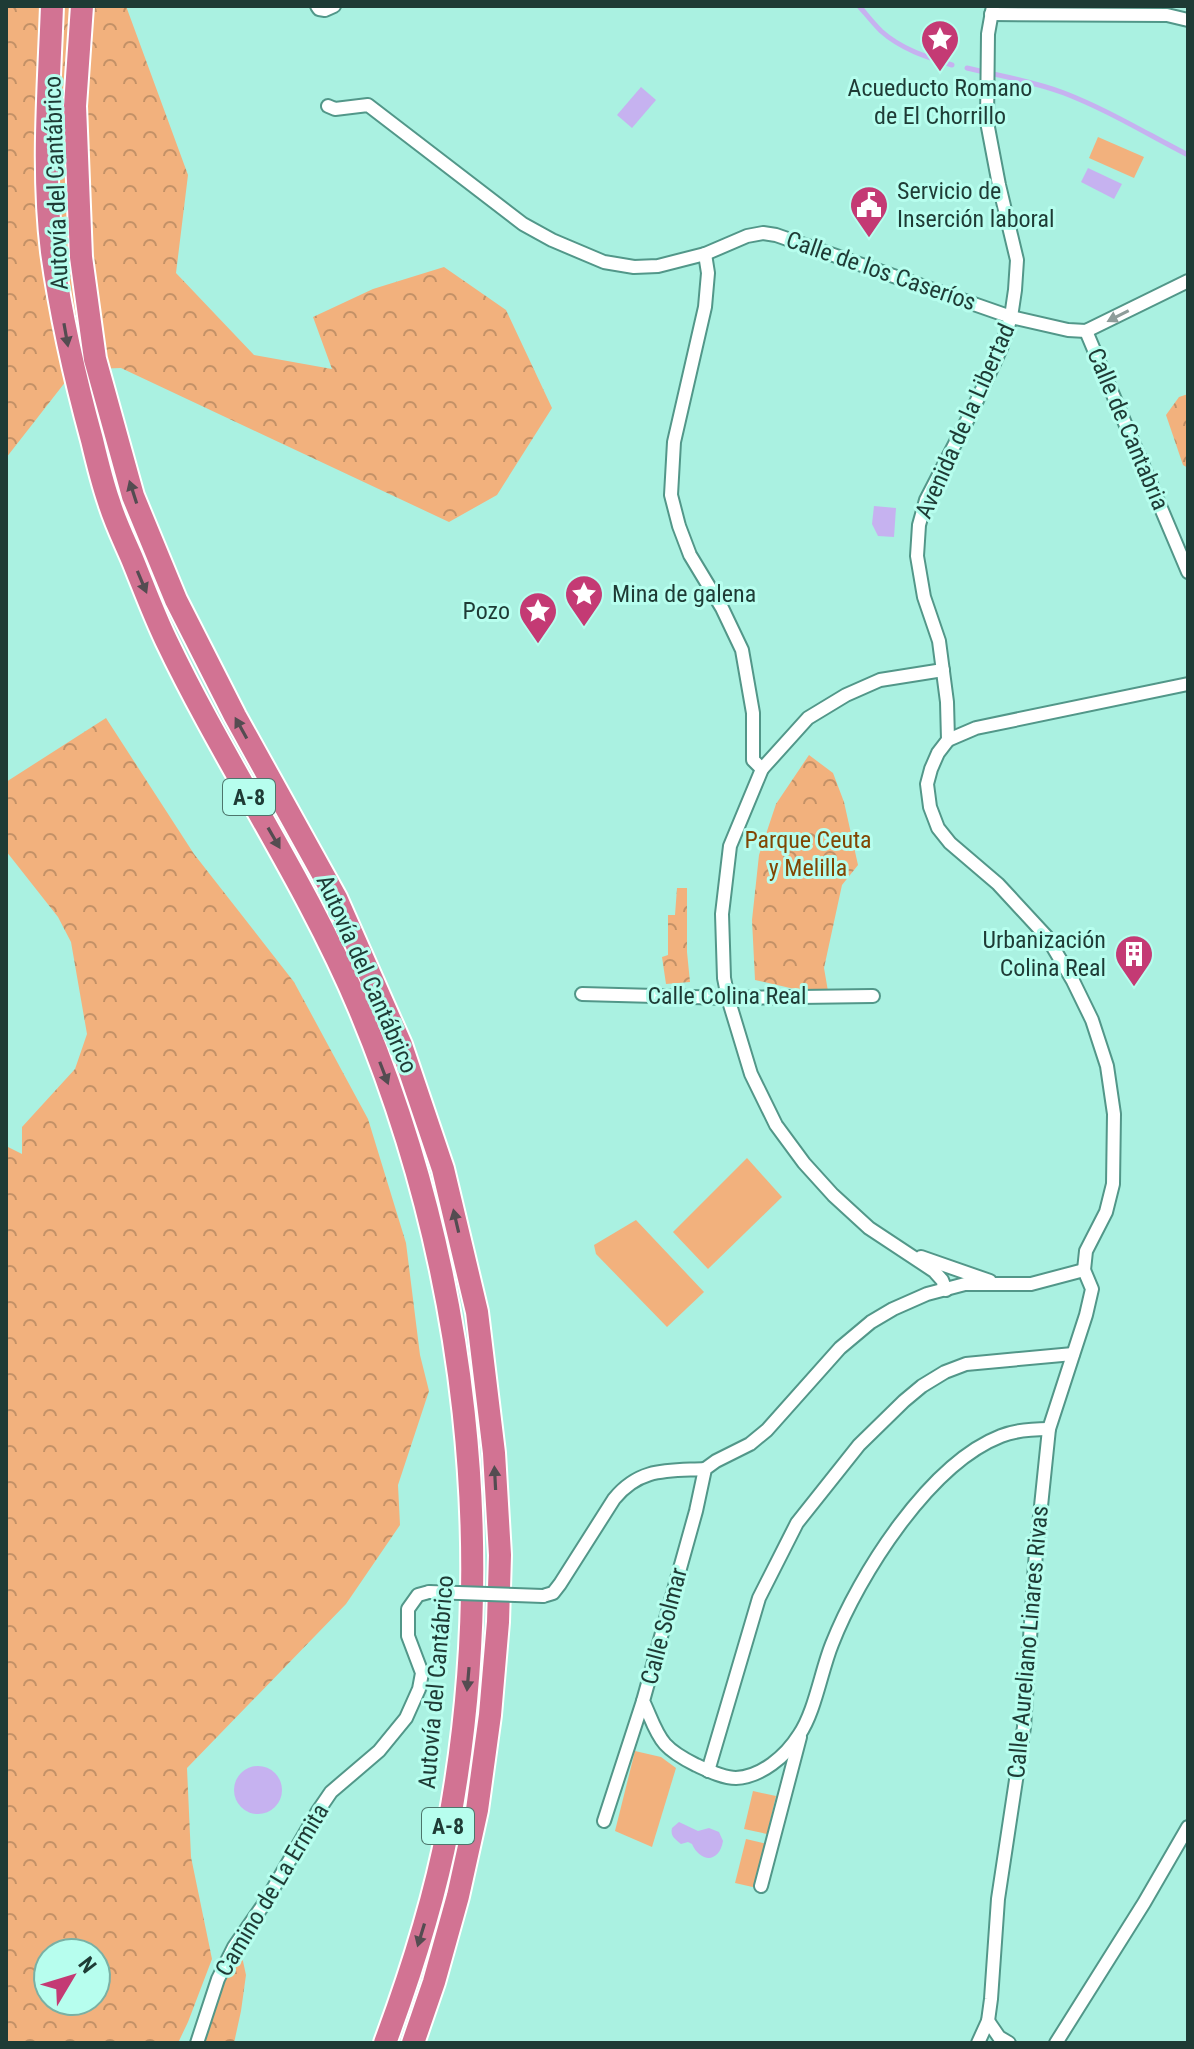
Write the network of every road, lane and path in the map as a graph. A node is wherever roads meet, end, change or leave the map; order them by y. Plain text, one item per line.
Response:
1 (52, 6) edge
2 (82, 6) edge
3 (317, 6) edge
4 (334, 6) edge
5 (992, 10) edge
6 (1188, 20) edge
7 (328, 106) dead end
8 (705, 254) junction
9 (1188, 281) edge
10 (1011, 317) junction
11 (1086, 331) junction
12 (1188, 572) edge
13 (943, 670) junction
14 (1188, 684) edge
15 (948, 740) junction
16 (762, 769) junction
17 (582, 994) dead end
18 (873, 996) dead end
19 (728, 998) junction
20 (906, 1252) junction
21 (1084, 1270) junction
22 (997, 1284) junction
23 (946, 1290) junction
24 (1073, 1354) junction
25 (1049, 1429) junction
26 (705, 1469) junction
27 (643, 1701) junction
28 (800, 1734) junction
29 (708, 1771) junction
30 (604, 1821) dead end
31 (1188, 1827) edge
32 (761, 1886) dead end
33 (988, 2021) junction
34 (197, 2043) edge
35 (385, 2043) edge
36 (413, 2043) edge
37 (978, 2043) edge
38 (1009, 2043) edge
39 (1056, 2043) edge

1 -> 35 highway, Autovía del Cantábrico / A-8
36 -> 2 highway, Autovía del Cantábrico / A-8
3 - 4 street
5 - 6 street
5 - 10 street, Avenida de la Libertad
7 - 8 street, Calle de los Caseríos
8 - 10 street, Calle de los Caseríos
8 - 16 street
9 -> 11 street
10 - 11 street, Calle de los Caseríos
10 - 13 street, Avenida de la Libertad
11 - 12 street, Calle de Cantabria
13 - 15 street, Avenida de la Libertad
13 - 16 street
14 - 15 street
15 - 21 street, Avenida de la Libertad
16 - 19 street
17 - 19 street, Calle Colina Real
18 - 19 street, Calle Colina Real
19 - 20 street
20 - 22 street
20 - 23 street
21 - 22 street
21 - 24 street, Calle Aureliano Linares Rivas
22 - 23 street
23 - 26 street
24 - 25 street, Calle Aureliano Linares Rivas
24 - 29 street
25 - 28 street, Calle Solmar
25 - 33 street, Calle Aureliano Linares Rivas
26 - 27 street, Calle Solmar
26 - 34 street, Camino de La Ermita, bridge
27 - 29 street, Calle Solmar
27 - 30 street
28 - 29 street, Calle Solmar
28 - 32 street
31 - 39 street
33 - 37 street, Calle Aureliano Linares Rivas
33 - 38 street

